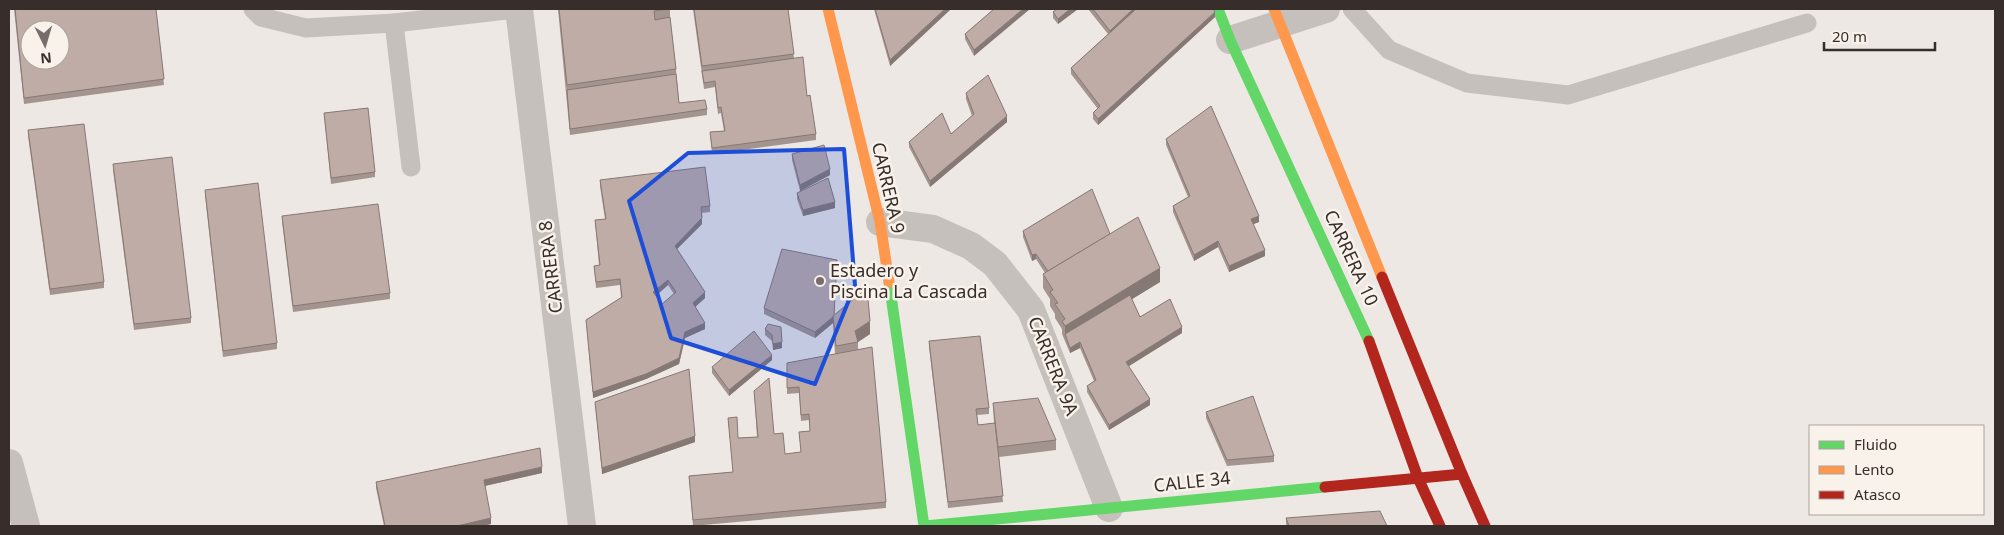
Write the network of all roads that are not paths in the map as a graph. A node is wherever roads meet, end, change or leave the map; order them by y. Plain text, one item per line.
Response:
1 (253, 9) edge
2 (518, 9) edge
3 (828, 9) edge
4 (1218, 9) edge
5 (1326, 9) edge
6 (1352, 9) edge
7 (1277, 16) edge
8 (394, 23) junction
9 (1807, 23) dead end
10 (1230, 40) junction
11 (411, 167) dead end
12 (880, 222) junction
13 (9, 463) edge
14 (1462, 474) junction
15 (1418, 478) junction
16 (1109, 508) junction
17 (26, 526) edge
18 (582, 526) edge
19 (924, 526) edge
20 (1440, 526) edge
21 (1485, 526) edge

1 - 8 lane
2 - 8 lane
2 - 18 street, CARRERA 8
3 - 12 main road, CARRERA 9
4 - 10 main road, CARRERA 10
5 - 7 street
6 - 9 lane
7 - 10 street
7 - 14 main road, CARRERA 10
8 - 11 lane
10 - 15 main road, CARRERA 10
12 - 16 street, CARRERA 9A
12 - 19 main road, CARRERA 9
13 - 17 street
14 - 15 main road, CALLE 34
14 - 21 main road, CARRERA 10
15 - 16 main road, CALLE 34
15 - 20 main road, CARRERA 10
16 - 19 main road, CALLE 34

